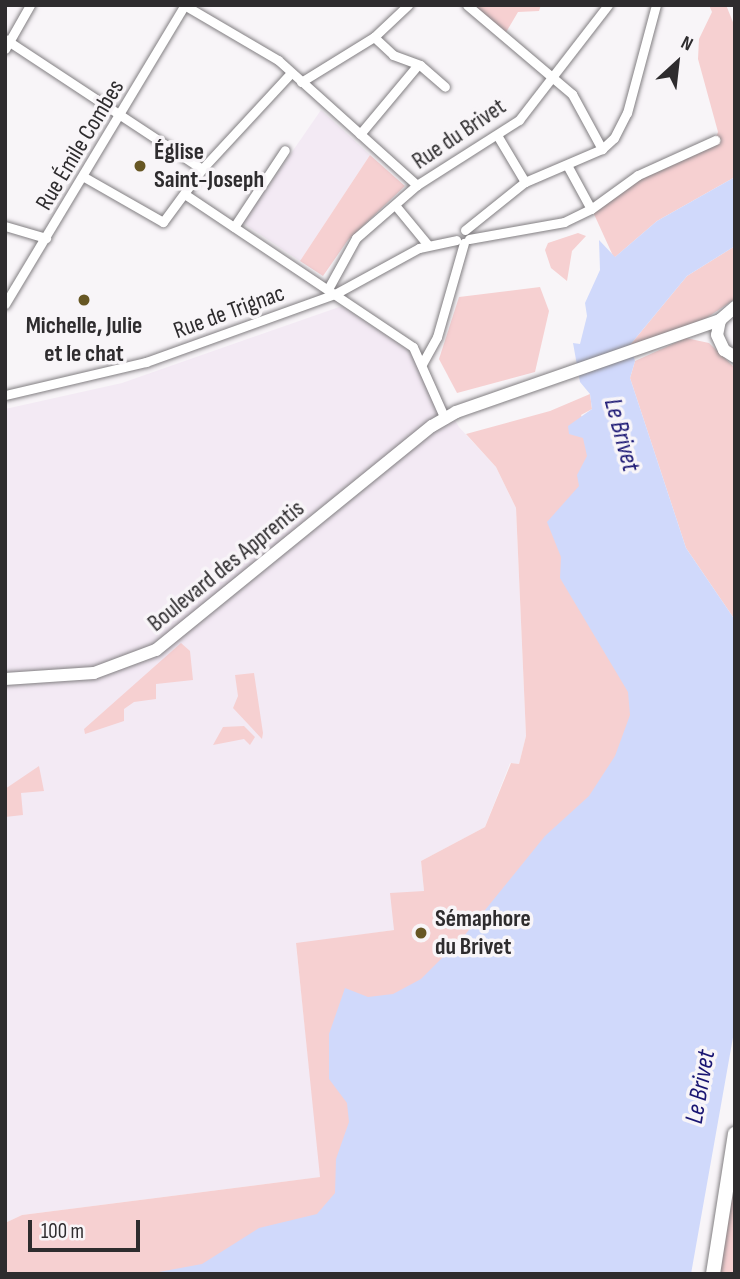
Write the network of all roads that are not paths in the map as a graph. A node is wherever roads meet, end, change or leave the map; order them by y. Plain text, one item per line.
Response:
1 (30, 5) edge
2 (185, 5) edge
3 (408, 5) edge
4 (467, 5) edge
5 (608, 5) edge
6 (656, 5) edge
7 (374, 37) junction
8 (7, 43) edge
9 (416, 67) junction
10 (291, 73) junction
11 (552, 77) junction
12 (301, 82) junction
13 (445, 88) dead end
14 (122, 117) junction
15 (360, 134) junction
16 (496, 135) junction
17 (715, 140) dead end
18 (285, 149) dead end
19 (602, 149) junction
20 (567, 165) junction
21 (202, 169) junction
22 (84, 177) junction
23 (525, 182) junction
24 (417, 185) junction
25 (186, 195) junction
26 (395, 205) junction
27 (591, 209) junction
28 (5, 226) edge
29 (234, 228) junction
30 (46, 238) junction
31 (463, 238) junction
32 (428, 245) junction
33 (331, 292) junction
34 (5, 304) edge
35 (735, 307) edge
36 (720, 320) junction
37 (689, 332) junction
38 (719, 343) junction
39 (735, 357) edge
40 (422, 364) junction
41 (5, 395) edge
42 (445, 419) junction
43 (5, 679) edge
44 (735, 1134) edge
45 (713, 1274) edge

1 - 8 street
2 - 10 street
2 - 14 street, Rue Émile Combes
3 - 7 street
4 - 11 street
5 - 11 street, Rue du Brivet
6 - 19 street, Rue de Trignac
7 - 9 street
7 - 12 street
8 - 14 street
9 - 13 street
9 - 15 street
10 - 12 street
10 - 21 street
11 - 16 street, Rue du Brivet
11 - 19 street
12 - 15 street
14 - 21 street
14 - 22 street, Rue Émile Combes
15 - 24 street
16 - 23 street
16 - 24 street, Rue du Brivet
17 - 27 street
18 - 29 street
19 - 20 street, Rue de Trignac
20 - 23 street, Rue de Trignac
20 - 27 street
21 - 25 street
22 - 25 street
22 - 30 street, Rue Émile Combes
23 - 31 street, Rue de Trignac
24 - 26 street, Rue du Brivet
25 - 29 street
26 - 32 street
26 - 33 street, Rue du Brivet
27 - 31 street
28 - 30 street
29 - 33 street
30 - 34 street, Rue Émile Combes
31 - 32 street, Rue de Trignac
31 - 40 street
32 - 33 street, Rue de Trignac
33 - 40 street
33 - 41 street, Rue de Trignac
35 - 36 main road, Boulevard des Apprentis
36 - 37 main road, Boulevard des Apprentis
36 - 38 main road
37 - 38 main road
37 - 42 main road, Boulevard des Apprentis
38 - 39 main road
40 - 42 street
42 - 43 main road, Boulevard des Apprentis
44 - 45 main road

